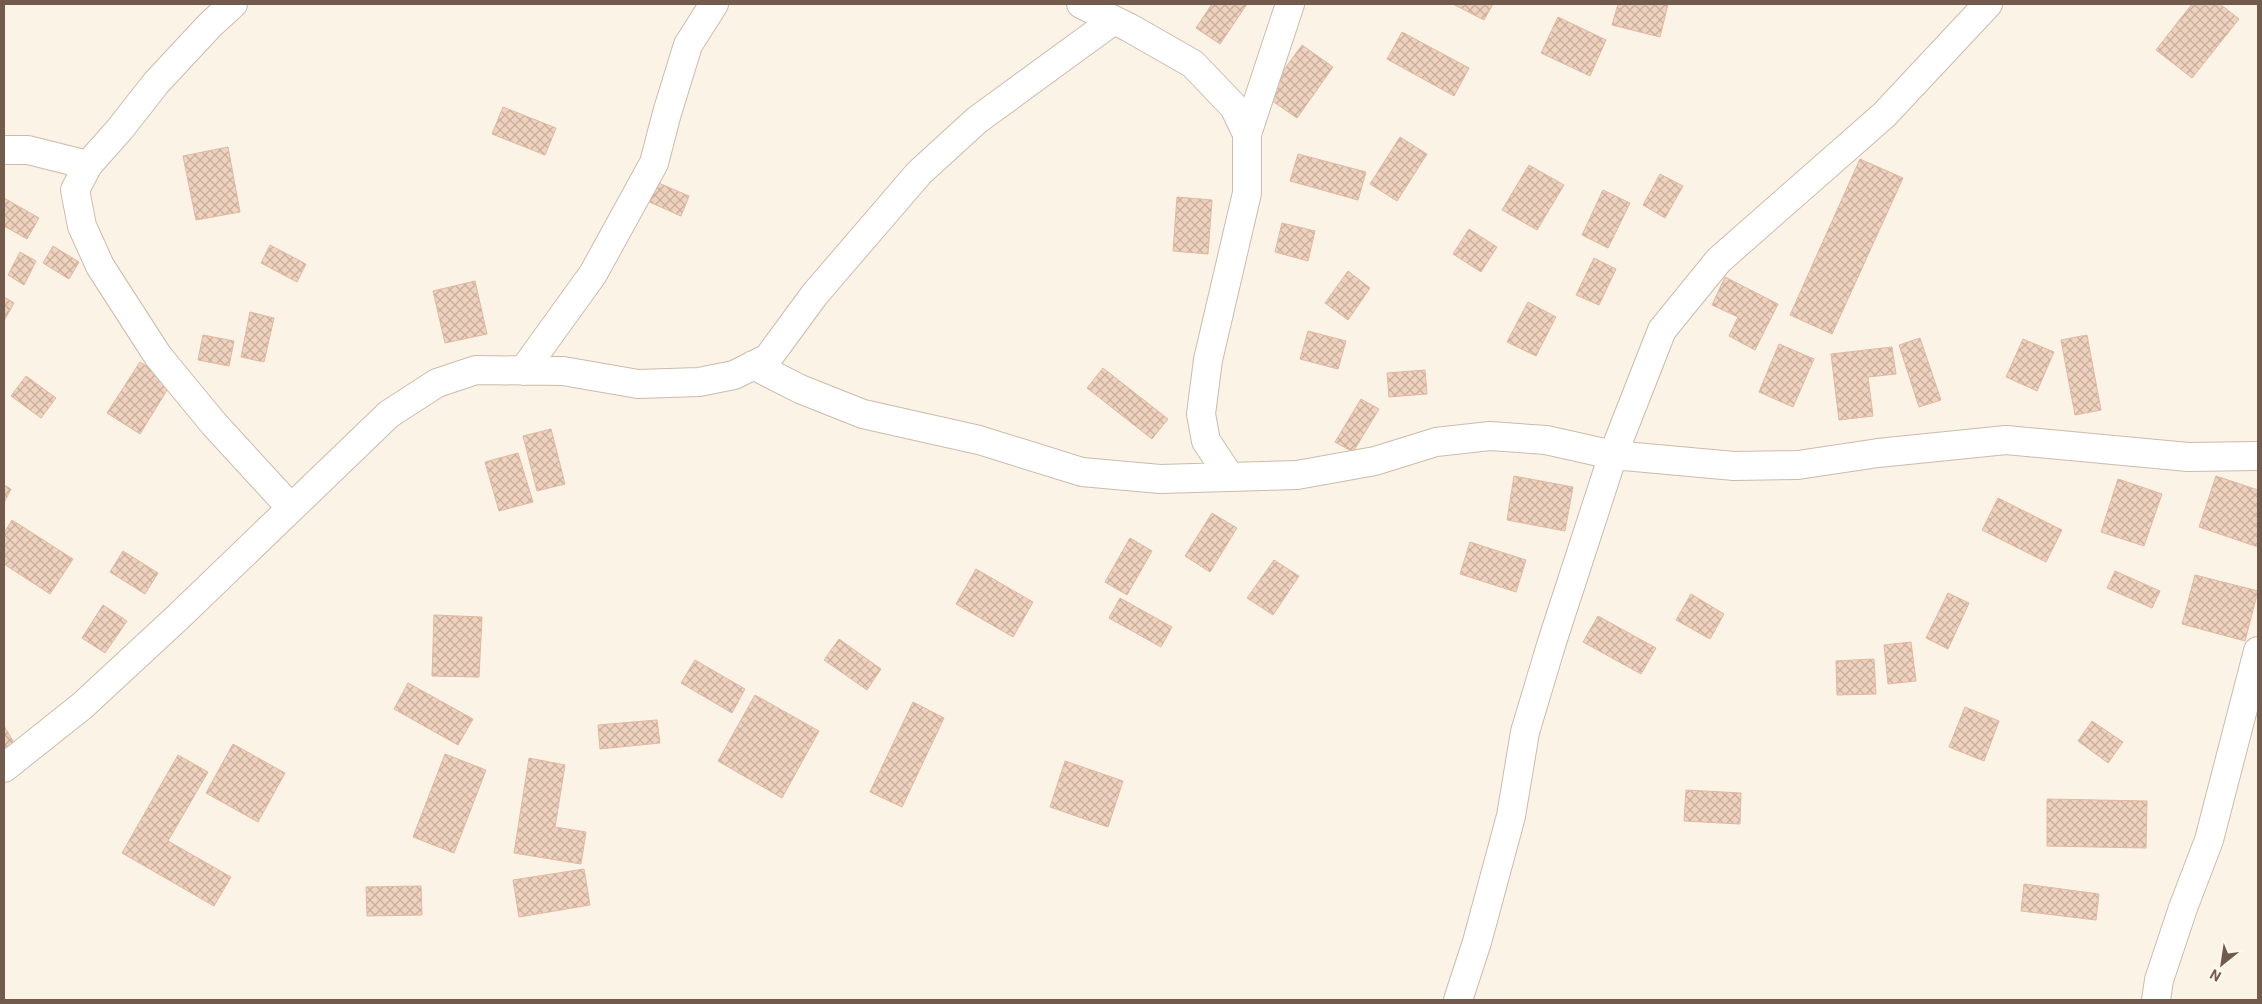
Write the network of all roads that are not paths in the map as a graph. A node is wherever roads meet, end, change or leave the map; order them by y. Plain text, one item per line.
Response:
1 (233, 4) edge
2 (714, 4) edge
3 (1081, 4) edge
4 (1290, 4) edge
5 (1988, 4) edge
6 (1114, 20) junction
7 (1247, 134) junction
8 (4, 150) edge
9 (88, 164) junction
10 (753, 365) junction
11 (523, 371) junction
12 (1613, 454) junction
13 (2258, 456) edge
14 (1230, 477) junction
15 (291, 508) junction
16 (2258, 651) edge
17 (4, 768) edge
18 (1458, 1000) edge
19 (2156, 1000) edge

1 - 9 street
2 - 11 street
3 - 6 street
4 - 7 street
5 - 12 street
6 - 7 street
6 - 10 street
7 - 14 street
8 - 9 street
9 - 15 street
10 - 11 street
10 - 14 street
11 - 15 street
12 - 13 street
12 - 14 street
12 - 18 street
15 - 17 street
16 - 19 street

